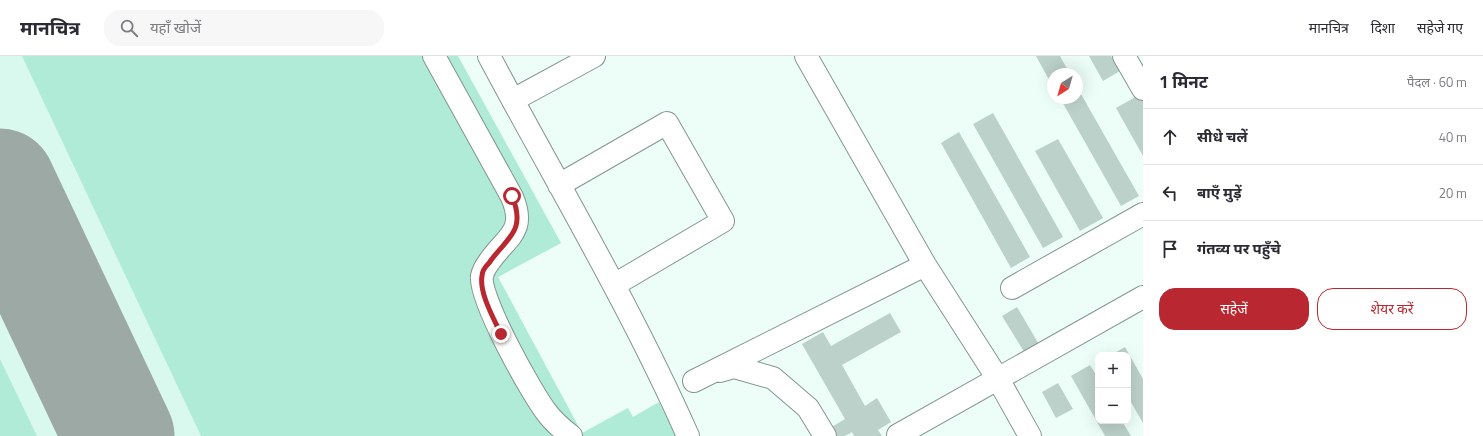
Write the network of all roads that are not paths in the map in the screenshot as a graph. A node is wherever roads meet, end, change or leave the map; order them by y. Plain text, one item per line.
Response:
1 (434, 56) edge
2 (489, 56) edge
3 (594, 56) edge
4 (806, 56) edge
5 (1124, 56) edge
6 (1143, 89) edge
7 (513, 100) junction
8 (559, 184) junction
9 (1143, 214) edge
10 (925, 265) junction
11 (614, 285) junction
12 (1012, 288) dead end
13 (1143, 298) edge
14 (998, 379) junction
15 (694, 381) junction
16 (669, 393) junction
17 (898, 435) dead end
18 (571, 436) edge
19 (688, 436) edge
20 (825, 436) edge
21 (1030, 436) edge

1 - 18 street
2 - 7 street
3 - 7 street
4 - 10 street
5 - 6 street
7 - 8 street
8 - 11 street
8 - 11 street
9 - 12 street
10 - 14 street
10 - 15 street
11 - 16 street
13 - 14 street
14 - 17 street
14 - 21 street
15 - 16 street
15 - 20 street
16 - 19 street

